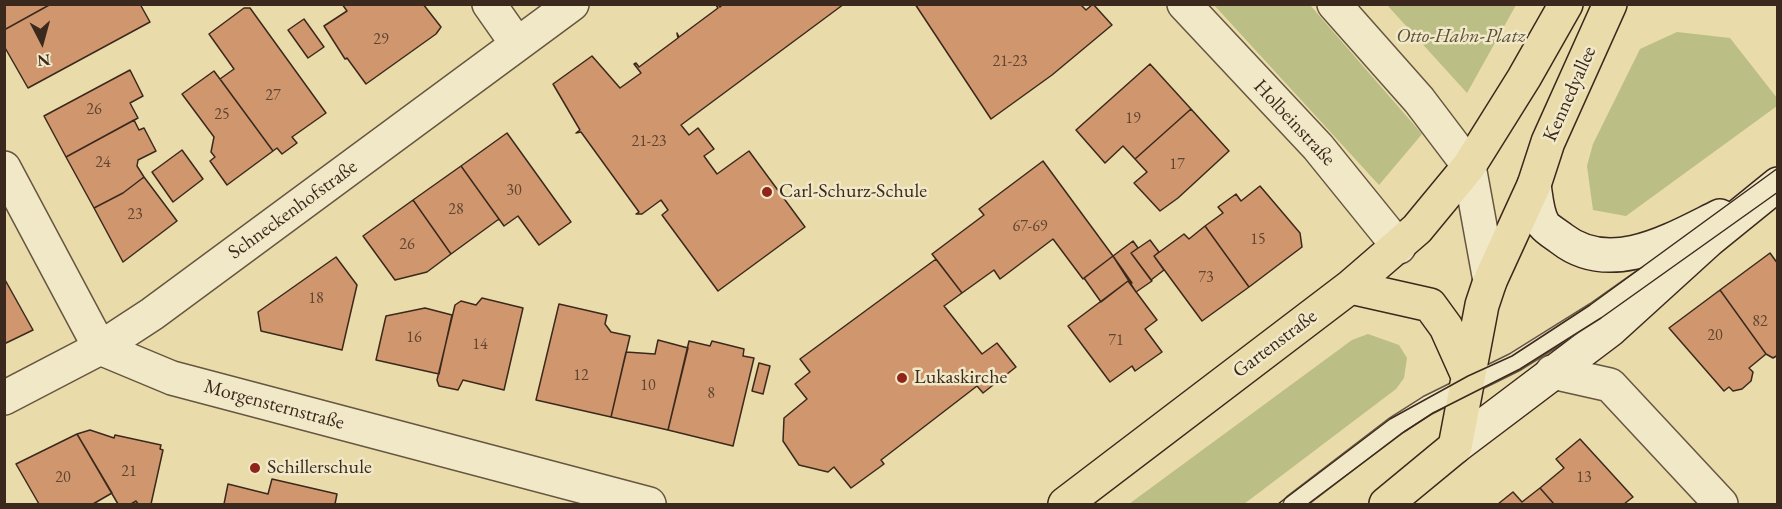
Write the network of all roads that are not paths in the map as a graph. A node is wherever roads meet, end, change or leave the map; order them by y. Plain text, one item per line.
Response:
1 (489, 4) edge
2 (572, 4) edge
3 (1184, 4) edge
4 (1334, 4) edge
5 (1566, 4) edge
6 (1610, 4) edge
7 (517, 44) junction
8 (1469, 166) junction
9 (4, 168) edge
10 (1534, 185) junction
11 (1770, 190) edge
12 (1399, 247) junction
13 (1490, 281) junction
14 (1350, 287) junction
15 (100, 348) junction
16 (1552, 372) junction
17 (1467, 386) junction
18 (4, 398) edge
19 (1455, 447) junction
20 (649, 504) edge
21 (1065, 504) edge
22 (1293, 504) edge
23 (1386, 504) edge
24 (1721, 504) edge

1 - 7 street
2 - 7 street, Schneckenhofstraße
3 - 12 street, Holbeinstraße
4 - 8 street
5 - 8 main road, Gartenstraße
6 - 10 main road, Kennedyallee
7 - 15 street, Schneckenhofstraße
8 - 12 main road, Gartenstraße
8 - 13 street
9 - 15 street
10 - 11 street
10 - 13 main road
11 - 16 street
11 - 17 lane
12 - 14 main road, Gartenstraße
13 - 17 main road
14 - 17 main road
14 - 21 main road, Gartenstraße
15 - 18 street, Schneckenhofstraße
15 - 20 street, Morgensternstraße
16 - 19 street
16 - 24 street
17 - 19 main road
17 - 22 lane
19 - 23 main road

